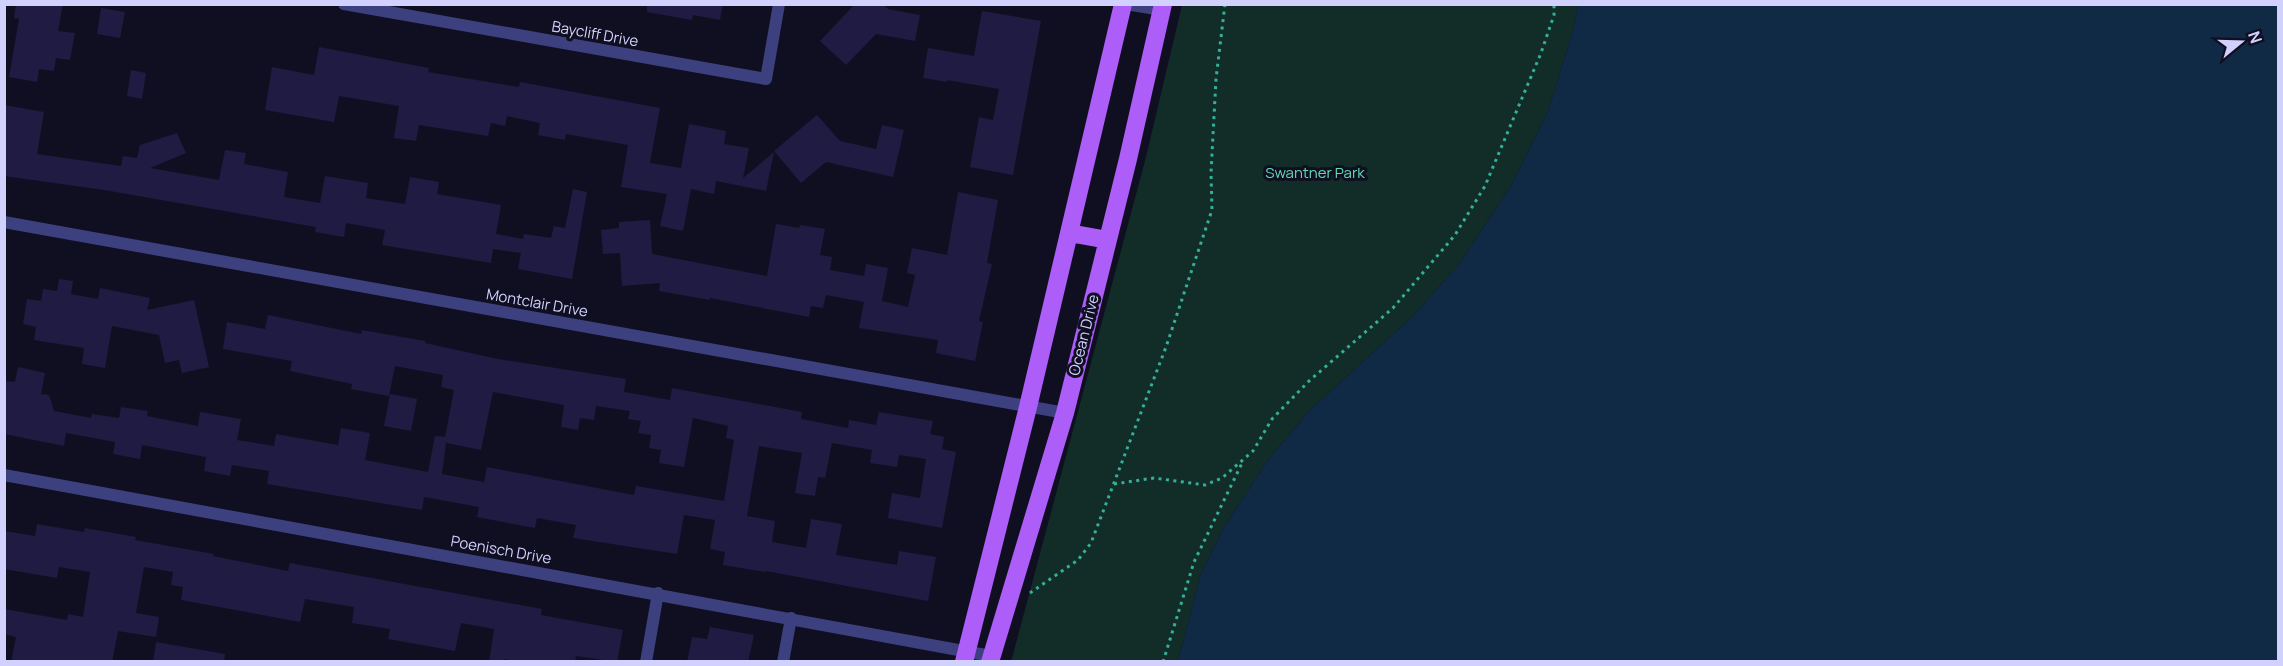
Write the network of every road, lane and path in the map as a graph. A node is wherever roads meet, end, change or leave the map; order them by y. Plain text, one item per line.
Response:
1 (344, 4) edge
2 (779, 4) edge
3 (1124, 4) edge
4 (1225, 4) edge
5 (1554, 4) edge
6 (1162, 7) edge
7 (4, 222) edge
8 (1069, 233) junction
9 (1108, 240) junction
10 (1028, 407) junction
11 (1065, 413) junction
12 (1244, 459) junction
13 (4, 475) edge
14 (1114, 484) junction
15 (658, 593) junction
16 (1024, 597) dead end
17 (791, 618) junction
18 (965, 656) edge
19 (990, 658) edge
20 (646, 662) edge
21 (783, 662) edge
22 (1163, 662) edge

1 - 2 street, Baycliff Drive
3 - 6 street
3 - 8 main road
4 - 14 path
5 - 12 path
6 - 9 main road, Ocean Drive
7 - 10 street, Montclair Drive
8 - 9 main road
8 - 10 main road
9 - 11 main road, Ocean Drive
10 - 11 street, Montclair Drive
10 - 18 main road
11 - 19 main road, Ocean Drive
12 - 14 path
12 - 22 path
13 - 15 street, Poenisch Drive
14 - 16 path
15 - 17 street, Poenisch Drive
15 - 20 street
17 - 18 street, Poenisch Drive
17 - 21 street
18 - 19 street, Poenisch Drive

